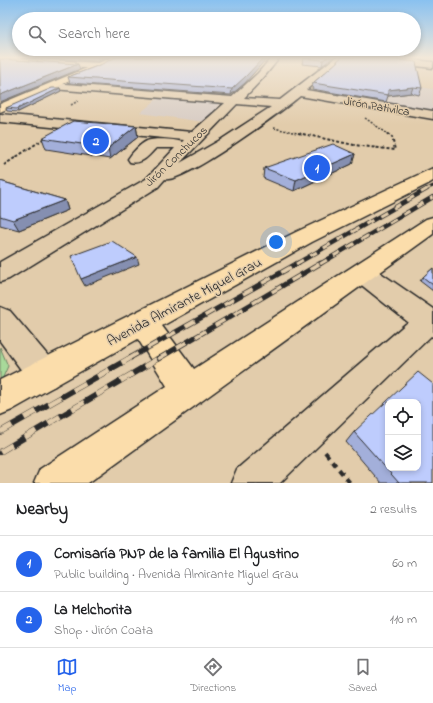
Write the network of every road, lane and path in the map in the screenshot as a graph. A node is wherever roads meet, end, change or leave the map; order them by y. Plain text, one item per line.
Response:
1 (68, 80) edge
2 (256, 80) edge
3 (313, 80) edge
4 (53, 86) junction
5 (298, 92) junction
6 (234, 99) junction
7 (282, 104) junction
8 (0, 108) edge
9 (433, 115) edge
10 (0, 118) edge
11 (364, 118) dead end
12 (254, 123) junction
13 (64, 125) junction
14 (191, 141) junction
15 (136, 159) dead end
16 (4, 165) dead end
17 (433, 173) edge
18 (152, 183) junction
19 (433, 224) edge
20 (0, 273) edge
21 (363, 273) junction
22 (0, 319) edge
23 (143, 322) junction
24 (430, 323) edge
25 (44, 375) junction
26 (189, 391) junction
27 (0, 398) edge
28 (308, 431) junction
29 (54, 483) edge
30 (251, 483) edge
31 (350, 483) edge

1 - 4 main road
2 - 6 street, Jirón Conchucos
3 - 5 street
4 - 6 street
4 - 8 main road
5 - 7 street
5 - 9 street, Jirón Pativilca
6 - 7 street
6 - 14 street, Jirón Conchucos
7 - 12 street
10 - 13 street
11 - 12 path
12 - 18 street
13 - 14 street
13 - 16 path
14 - 15 street
14 - 18 street, Jirón Conchucos
17 - 23 main road, Avenida Almirante Miguel Grau
18 - 20 street, Jirón Conchucos
19 - 21 main road
21 - 24 street
21 - 26 main road
22 - 25 street
23 - 25 main road, Avenida Almirante Miguel Grau
23 - 26 main road
24 - 28 street
25 - 27 main road, Avenida Almirante Miguel Grau
26 - 29 main road
28 - 30 street
28 - 31 path

